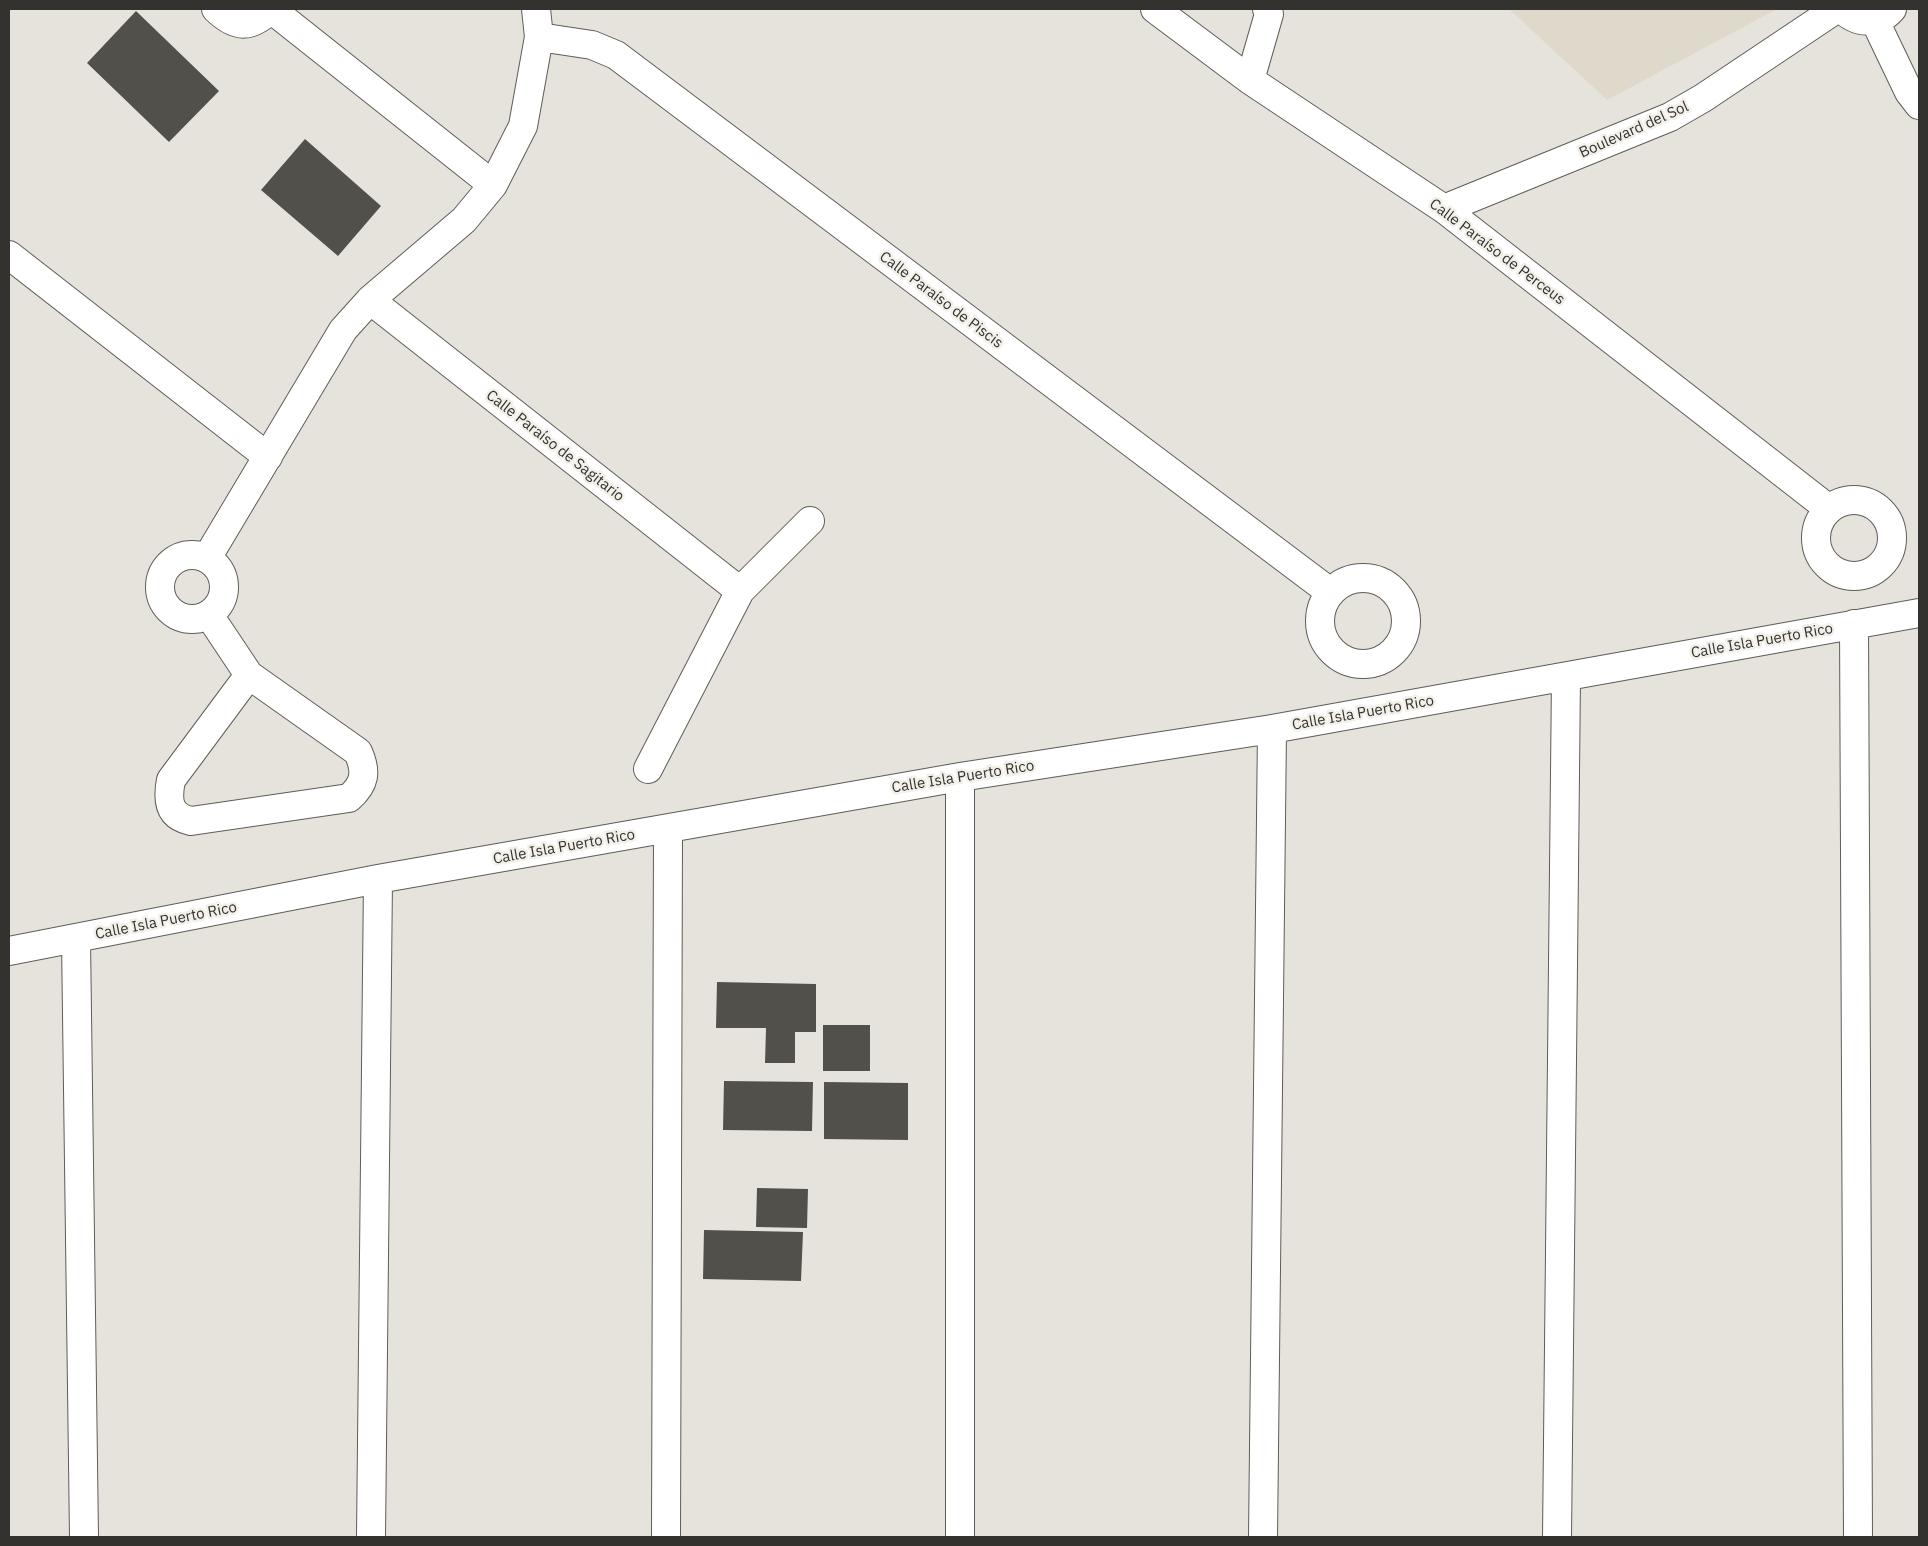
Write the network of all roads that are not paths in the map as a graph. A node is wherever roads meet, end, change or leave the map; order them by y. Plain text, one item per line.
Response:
1 (216, 9) edge
2 (536, 9) edge
3 (1155, 9) edge
4 (1267, 9) edge
5 (1836, 9) edge
6 (1842, 9) edge
7 (1883, 15) edge
8 (539, 37) junction
9 (1250, 80) junction
10 (1919, 105) edge
11 (492, 185) junction
12 (1444, 209) junction
13 (9, 255) edge
14 (370, 300) junction
15 (268, 457) junction
16 (1829, 509) dead end
17 (810, 521) dead end
18 (207, 558) junction
19 (740, 591) junction
20 (1330, 592) dead end
21 (1919, 613) edge
22 (209, 615) junction
23 (1854, 624) junction
24 (249, 675) junction
25 (1566, 677) junction
26 (1272, 729) junction
27 (648, 769) dead end
28 (960, 777) junction
29 (668, 829) junction
30 (378, 879) junction
31 (76, 939) junction
32 (9, 951) edge
33 (84, 1537) edge
34 (371, 1537) edge
35 (666, 1537) edge
36 (960, 1537) edge
37 (1264, 1537) edge
38 (1557, 1537) edge
39 (1858, 1537) edge

1 - 11 street
2 - 8 street
3 - 9 street, Calle Paraíso de Perceus
4 - 9 street
5 - 12 street, Boulevard del Sol
6 - 7 street
7 - 10 street
8 - 11 street
8 - 20 street, Calle Paraíso de Piscis
9 - 12 street, Calle Paraíso de Perceus
11 - 14 street
12 - 16 street, Calle Paraíso de Perceus
13 - 15 street
14 - 15 street
14 - 19 street, Calle Paraíso de Sagitario
15 - 18 street
17 - 19 street
18 - 22 street
18 - 22 street
19 - 27 street
21 - 23 street, Calle Isla Puerto Rico
22 - 24 street
23 - 25 street, Calle Isla Puerto Rico
23 - 39 street
24 - 24 street
25 - 26 street, Calle Isla Puerto Rico
25 - 38 street
26 - 28 street, Calle Isla Puerto Rico
26 - 37 street
28 - 29 street, Calle Isla Puerto Rico
28 - 36 street
29 - 30 street, Calle Isla Puerto Rico
29 - 35 street
30 - 31 street, Calle Isla Puerto Rico
30 - 34 street
31 - 32 street, Calle Isla Puerto Rico
31 - 33 street

